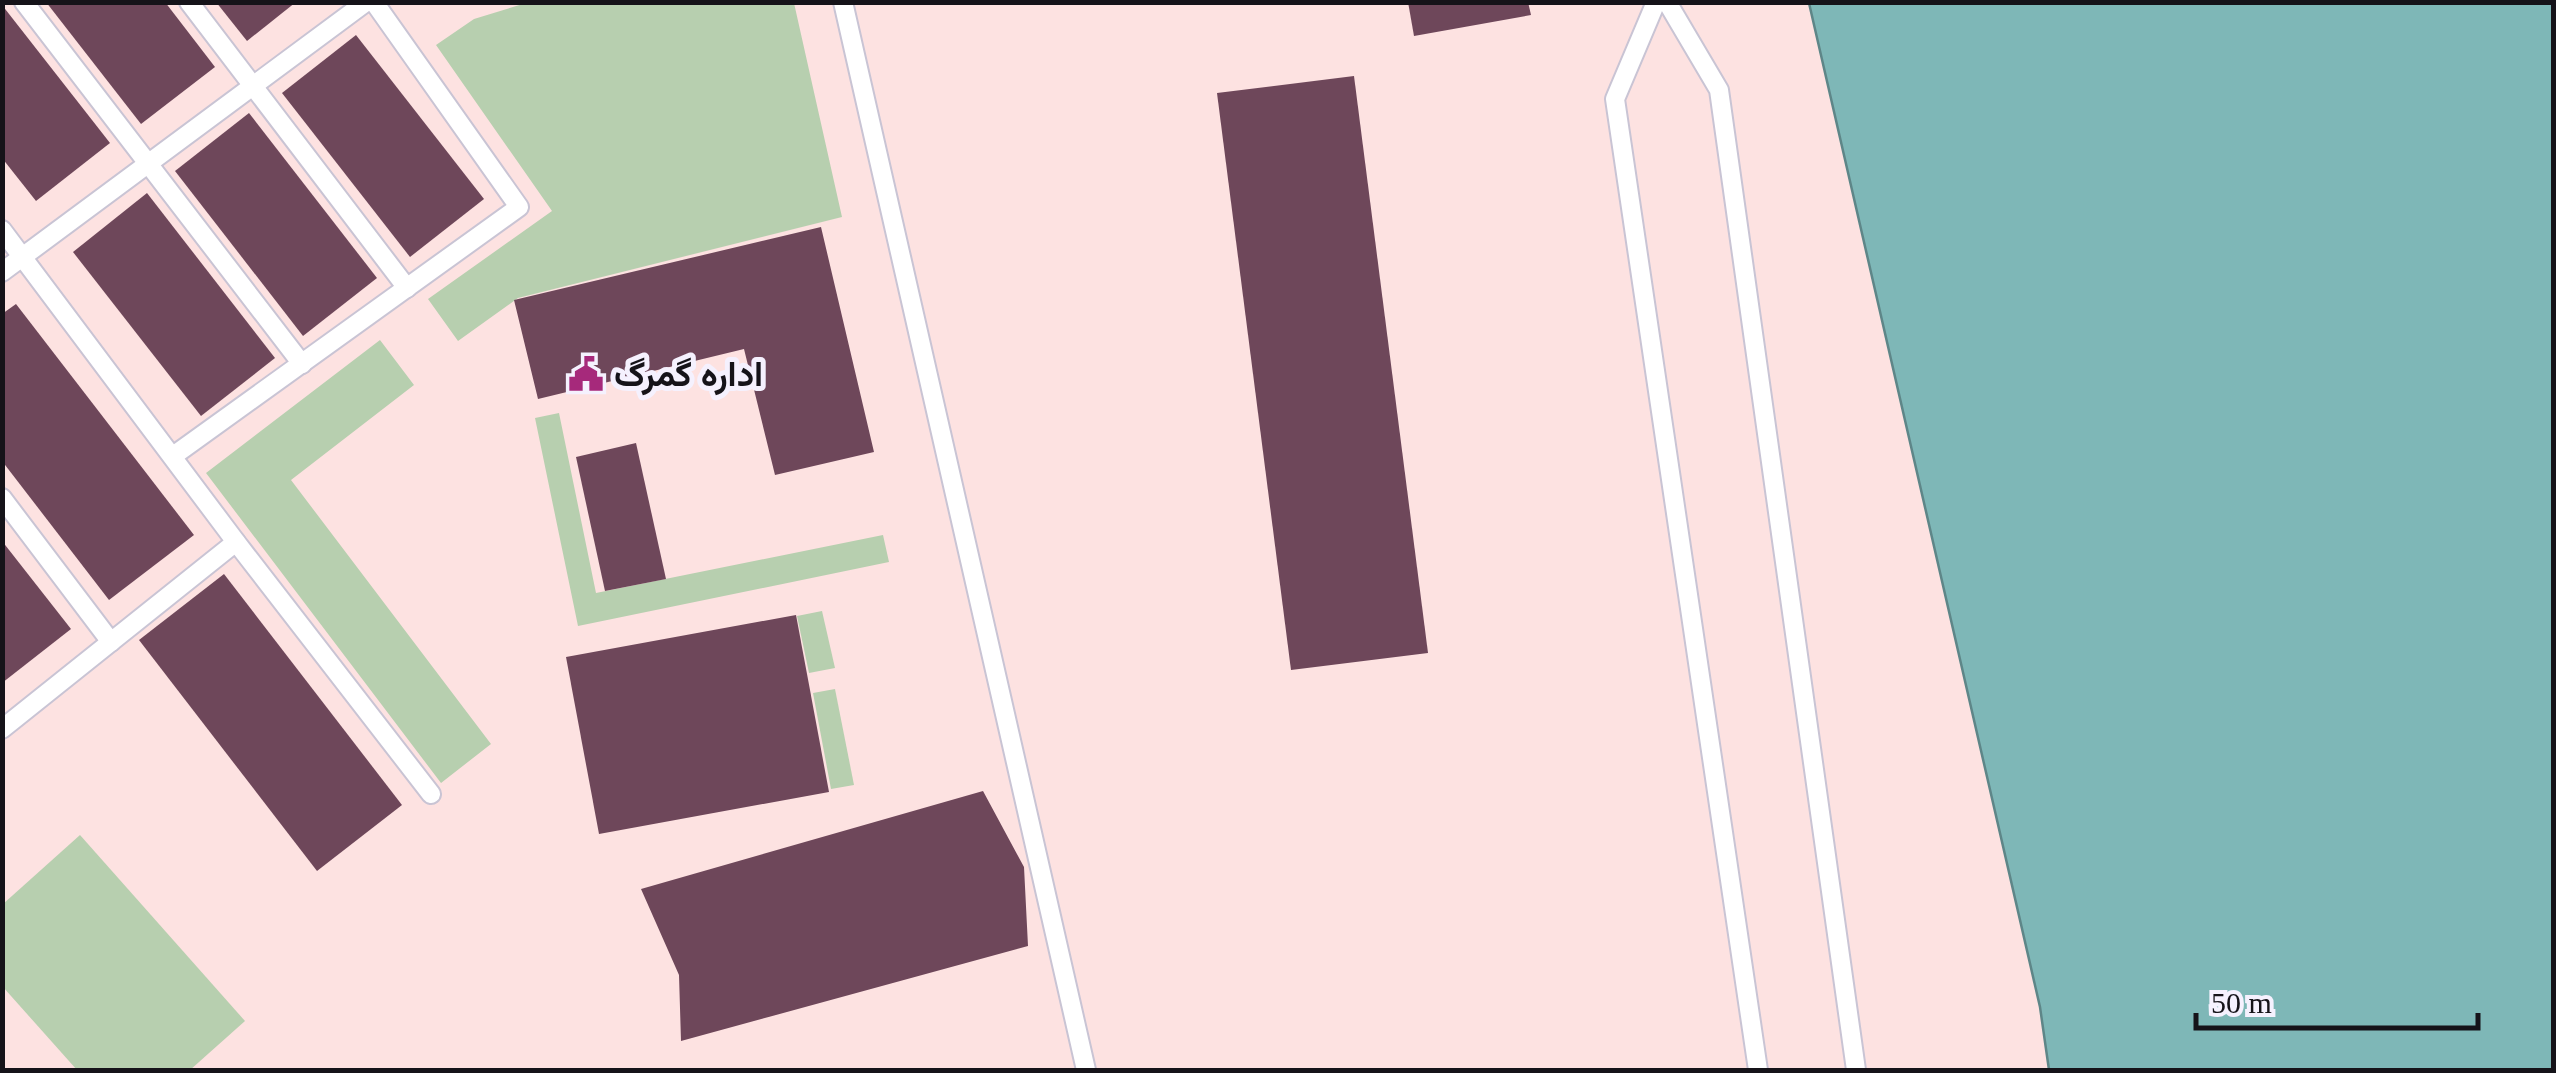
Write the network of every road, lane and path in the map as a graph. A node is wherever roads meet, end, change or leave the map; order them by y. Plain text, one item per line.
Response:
1 (24, 2) edge
2 (189, 2) edge
3 (366, 2) edge
4 (374, 2) edge
5 (843, 2) edge
6 (1656, 2) edge
7 (1668, 2) edge
8 (253, 86) junction
9 (148, 164) junction
10 (2, 230) edge
11 (22, 257) junction
12 (2, 272) edge
13 (407, 288) junction
14 (302, 364) junction
15 (173, 456) junction
16 (2, 498) edge
17 (236, 542) junction
18 (111, 642) junction
19 (2, 729) edge
20 (431, 794) dead end
21 (1086, 1070) edge
22 (1758, 1070) edge
23 (1856, 1070) edge

1 - 9 lane
2 - 8 lane
3 - 8 lane
4 - 13 lane
5 - 21 lane
6 - 22 lane
7 - 23 lane
8 - 9 lane
8 - 13 lane
9 - 11 lane
9 - 14 lane
10 - 11 lane
11 - 12 lane
11 - 15 lane
13 - 14 lane
14 - 15 lane
15 - 17 lane
16 - 18 lane
17 - 18 lane
17 - 20 lane
18 - 19 lane

